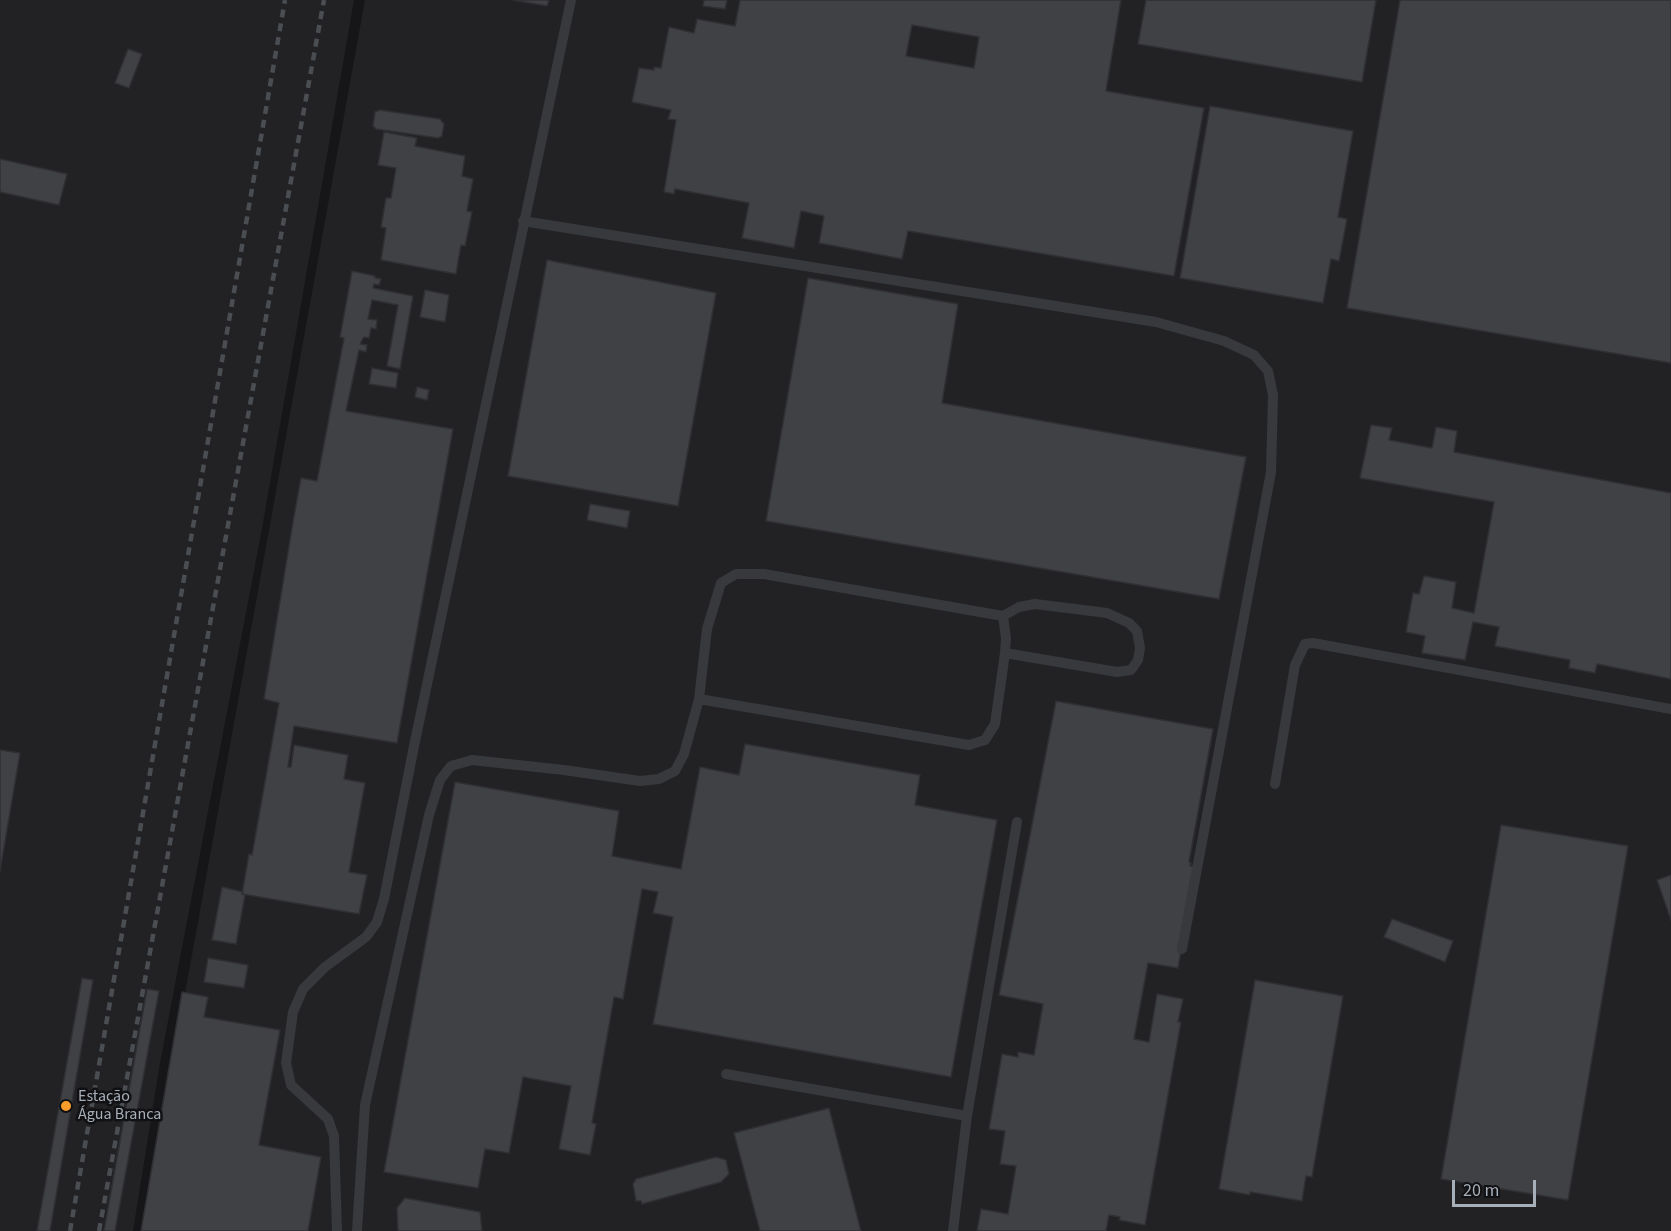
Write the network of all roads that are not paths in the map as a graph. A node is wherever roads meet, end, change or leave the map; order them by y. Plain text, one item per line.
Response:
1 (570, 0) edge
2 (523, 220) junction
3 (1003, 616) junction
4 (1005, 653) junction
5 (699, 699) junction
6 (1671, 709) edge
7 (1275, 784) dead end
8 (1017, 822) dead end
9 (1182, 949) dead end
10 (726, 1074) dead end
11 (967, 1116) junction
12 (337, 1231) edge
13 (357, 1231) edge
14 (953, 1231) edge

1 - 2 lane
2 - 9 lane
2 - 12 lane
3 - 4 lane
3 - 4 lane
3 - 5 lane
4 - 5 lane
5 - 13 lane
6 - 7 lane
8 - 11 lane
10 - 11 lane
11 - 14 lane

